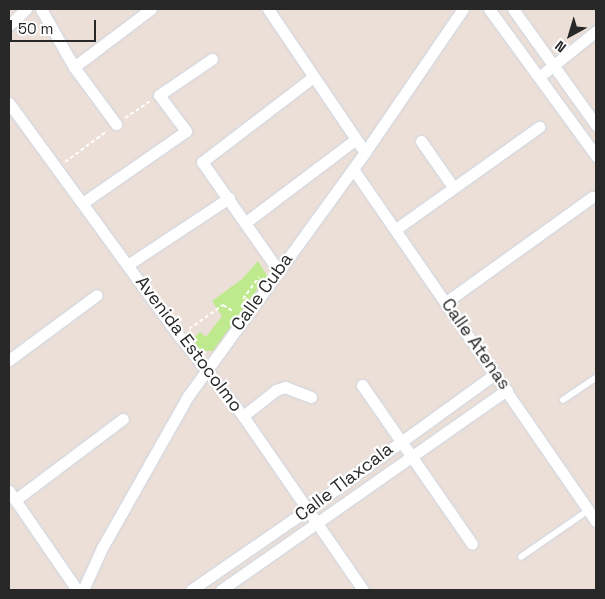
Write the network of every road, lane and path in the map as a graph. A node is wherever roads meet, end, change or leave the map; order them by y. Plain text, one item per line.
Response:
1 (26, 9) edge
2 (41, 9) edge
3 (151, 9) edge
4 (190, 9) edge
5 (196, 9) edge
6 (268, 9) edge
7 (464, 9) edge
8 (489, 9) edge
9 (519, 11) edge
10 (9, 25) edge
11 (596, 31) edge
12 (212, 59) dead end
13 (74, 67) junction
14 (554, 67) junction
15 (538, 77) junction
16 (312, 78) junction
17 (9, 103) edge
18 (116, 124) dead end
19 (596, 126) edge
20 (539, 127) dead end
21 (355, 140) junction
22 (421, 141) dead end
23 (365, 152) junction
24 (596, 156) edge
25 (353, 169) junction
26 (453, 187) junction
27 (592, 197) dead end
28 (228, 198) junction
29 (84, 202) junction
30 (246, 222) junction
31 (396, 229) junction
32 (128, 264) junction
33 (278, 270) junction
34 (260, 276) dead end
35 (97, 295) dead end
36 (446, 302) junction
37 (179, 336) junction
38 (9, 360) edge
39 (206, 368) junction
40 (496, 373) junction
41 (596, 378) edge
42 (362, 385) dead end
43 (507, 390) junction
44 (311, 397) dead end
45 (563, 400) dead end
46 (243, 416) junction
47 (124, 419) dead end
48 (400, 440) junction
49 (413, 458) junction
50 (11, 499) edge
51 (307, 510) junction
52 (589, 510) junction
53 (596, 521) edge
54 (314, 524) junction
55 (472, 544) dead end
56 (521, 557) dead end
57 (77, 590) edge
58 (83, 590) edge
59 (191, 590) edge
60 (221, 590) edge
61 (363, 590) edge

1 - 10 street
2 - 13 street
3 - 13 street
4 - 5 path
6 - 16 street
7 - 23 street, Calle Cuba
8 - 15 street
9 - 14 street
11 - 14 street
12 - 29 street
13 - 18 street
14 - 15 street
14 - 19 street
15 - 24 street
16 - 21 street
16 - 28 street
17 - 29 street, Avenida Estocolmo
20 - 26 street
21 - 23 street
21 - 30 street
22 - 26 street
23 - 25 street, Calle Cuba
25 - 31 street, Calle Atenas
25 - 33 street, Calle Cuba
26 - 31 street
27 - 36 street
28 - 30 street
28 - 32 street
29 - 32 street, Avenida Estocolmo
30 - 33 street
31 - 36 street, Calle Atenas
32 - 37 street, Avenida Estocolmo
33 - 39 street, Calle Cuba
34 - 37 path
35 - 38 street
36 - 40 street, Calle Atenas
37 - 39 street, Avenida Estocolmo
39 - 46 street, Avenida Estocolmo
39 - 58 street, Calle Cuba
40 - 43 street, Calle Atenas
40 - 48 street, Calle Tlaxcala
41 - 45 lane
42 - 48 street
43 - 49 street, Calle Tlaxcala
43 - 52 street, Calle Atenas
44 - 46 street
46 - 51 street, Avenida Estocolmo
47 - 50 street
48 - 49 street
48 - 51 street, Calle Tlaxcala
49 - 54 street, Calle Tlaxcala
49 - 55 street
50 - 57 street
51 - 54 street, Avenida Estocolmo
51 - 59 street, Calle Tlaxcala
52 - 53 street, Calle Atenas
52 - 56 lane
54 - 60 street, Calle Tlaxcala
54 - 61 street, Avenida Estocolmo

